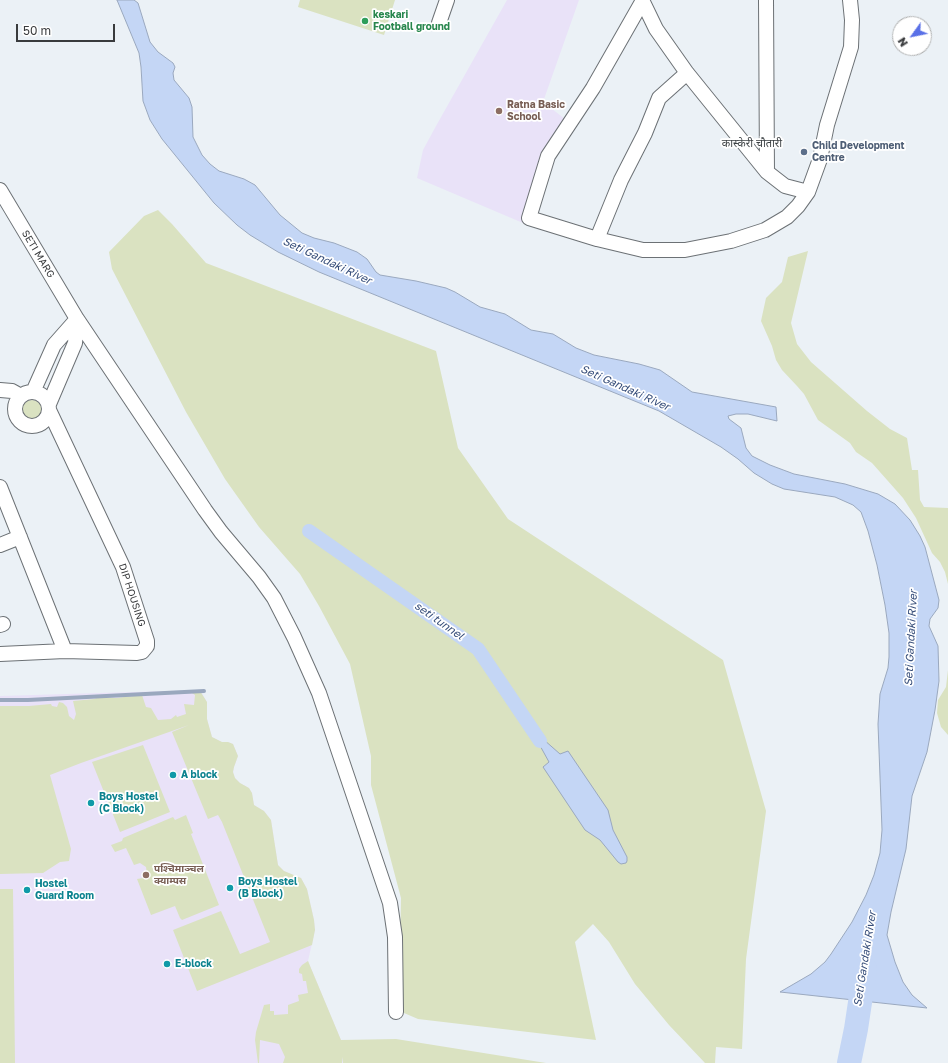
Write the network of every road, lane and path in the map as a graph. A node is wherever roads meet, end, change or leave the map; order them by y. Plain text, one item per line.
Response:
1 (447, 0) edge
2 (766, 0) edge
3 (850, 0) edge
4 (642, 1) edge
5 (439, 23) dead end
6 (687, 73) junction
7 (767, 172) junction
8 (808, 192) junction
9 (2, 196) edge
10 (597, 239) junction
11 (77, 319) junction
12 (0, 390) edge
13 (27, 394) junction
14 (49, 407) junction
15 (0, 487) edge
16 (20, 537) junction
17 (0, 545) edge
18 (65, 651) junction
19 (0, 654) edge
20 (396, 1012) dead end

1 - 5 street
2 - 7 street
3 - 8 street
4 - 6 street
4 - 10 street
6 - 7 street
6 - 10 street
7 - 8 street
8 - 10 street
9 - 11 street, SETI MARG
11 - 13 street
11 - 14 street
11 - 20 street, SETI MARG
12 - 13 street
13 - 14 street
13 - 14 street
14 - 18 street, DIP HOUSING
15 - 16 street
16 - 17 street
16 - 18 street
18 - 19 street, DIP HOUSING

